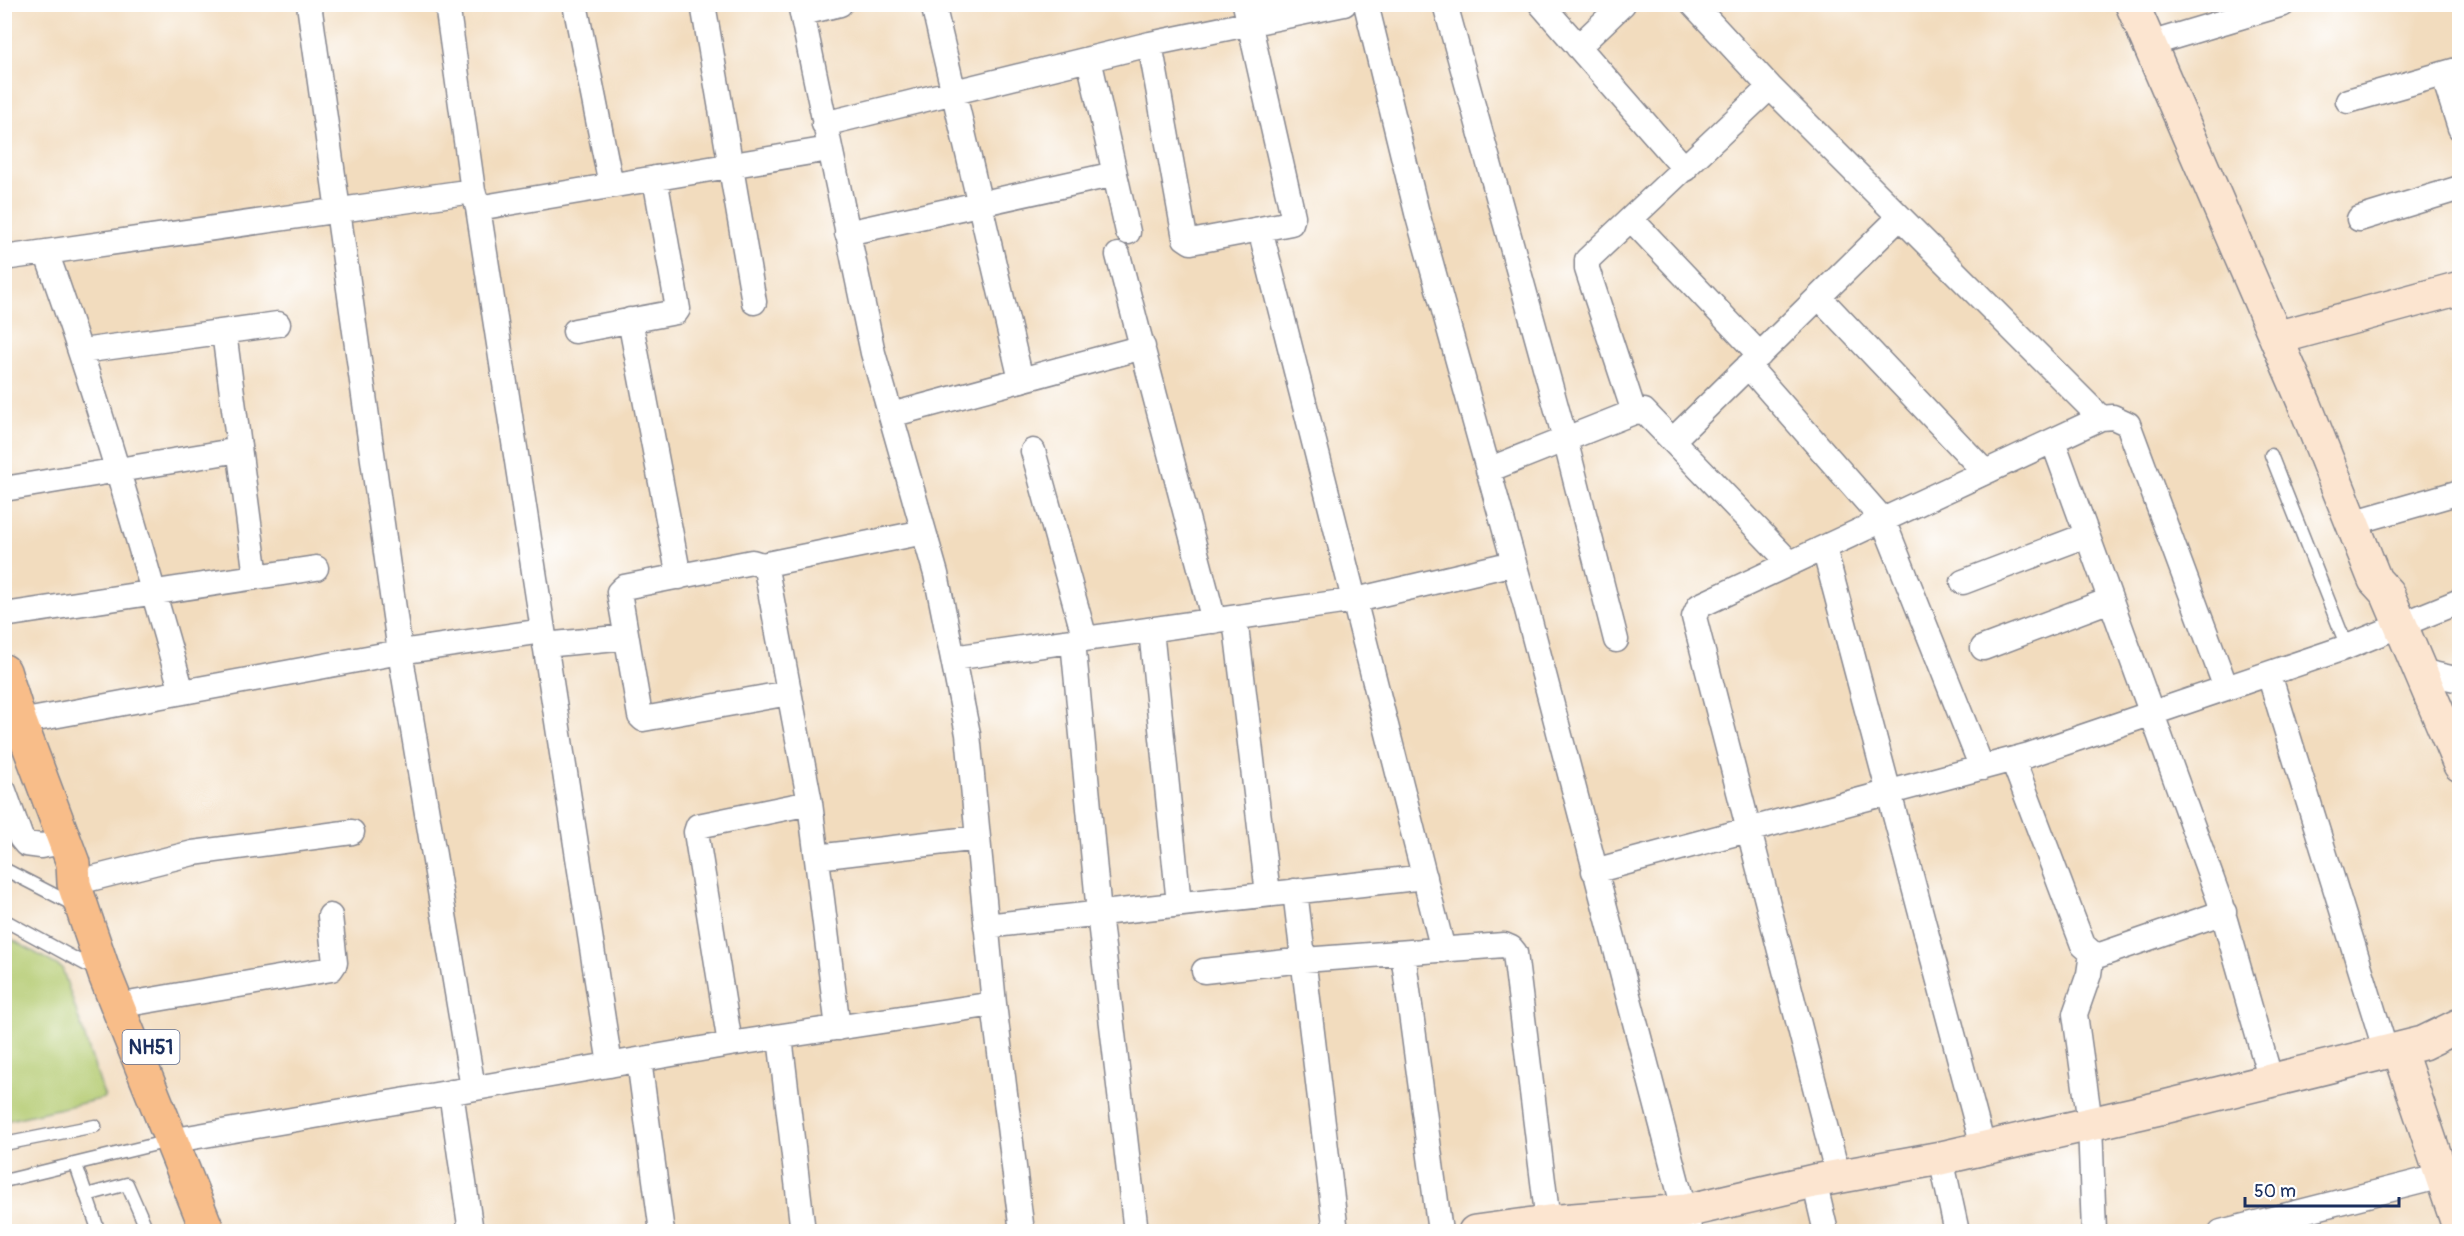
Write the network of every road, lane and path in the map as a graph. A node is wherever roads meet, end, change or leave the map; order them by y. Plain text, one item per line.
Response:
1 (309, 4) edge
2 (447, 4) edge
3 (575, 4) edge
4 (703, 4) edge
5 (840, 4) edge
6 (933, 4) edge
7 (1344, 4) edge
8 (1366, 4) edge
9 (1444, 4) edge
10 (1541, 4) edge
11 (1623, 4) edge
12 (1693, 4) edge
13 (2132, 4) edge
14 (2147, 4) edge
15 (2283, 4) edge
16 (801, 9) edge
17 (2232, 11) edge
18 (1247, 14) edge
19 (2163, 40) junction
20 (1150, 44) junction
21 (1578, 47) junction
22 (1089, 59) junction
23 (2451, 72) edge
24 (1770, 87) junction
25 (953, 91) junction
26 (2348, 101) dead end
27 (824, 124) junction
28 (2460, 128) edge
29 (829, 149) junction
30 (731, 165) junction
31 (1685, 169) junction
32 (1115, 174) junction
33 (655, 178) junction
34 (611, 186) junction
35 (2460, 188) edge
36 (475, 199) junction
37 (980, 205) junction
38 (339, 209) junction
39 (1899, 218) junction
40 (1631, 219) junction
41 (2358, 219) dead end
42 (1260, 229) junction
43 (1128, 232) dead end
44 (847, 233) junction
45 (46, 252) junction
46 (1118, 255) dead end
47 (4, 258) edge
48 (2460, 288) edge
49 (1819, 297) junction
50 (754, 302) dead end
51 (630, 320) junction
52 (278, 324) dead end
53 (575, 331) dead end
54 (224, 332) junction
55 (2282, 336) junction
56 (1143, 347) junction
57 (82, 351) junction
58 (1754, 361) junction
59 (1021, 380) junction
60 (1634, 412) junction
61 (891, 415) junction
62 (2101, 418) junction
63 (1565, 439) junction
64 (1674, 439) junction
65 (2053, 441) junction
66 (239, 450) junction
67 (1033, 451) dead end
68 (2271, 455) dead end
69 (119, 469) junction
70 (1488, 470) junction
71 (1985, 472) junction
72 (4, 489) edge
73 (2460, 492) edge
74 (1882, 520) junction
75 (2358, 521) junction
76 (924, 532) junction
77 (2087, 535) junction
78 (1824, 548) junction
79 (1514, 563) junction
80 (1790, 563) junction
81 (762, 565) junction
82 (316, 568) dead end
83 (256, 577) junction
84 (679, 577) junction
85 (1963, 582) dead end
86 (154, 593) junction
87 (1356, 600) junction
88 (2110, 600) junction
89 (2460, 601) edge
90 (4, 615) edge
91 (1225, 619) junction
92 (2401, 625) junction
93 (1151, 630) junction
94 (626, 637) junction
95 (544, 638) junction
96 (1079, 640) junction
97 (1616, 640) dead end
98 (2347, 647) junction
99 (1983, 648) dead end
100 (400, 652) junction
101 (953, 658) junction
102 (4, 671) edge
103 (2419, 671) junction
104 (2269, 674) junction
105 (2460, 680) edge
106 (2226, 688) junction
107 (182, 692) junction
108 (789, 693) junction
109 (2151, 714) junction
110 (20, 722) junction
111 (2013, 760) junction
112 (2460, 765) edge
113 (1982, 768) junction
114 (4, 791) edge
115 (1889, 793) junction
116 (810, 802) junction
117 (1748, 830) junction
118 (352, 832) dead end
119 (978, 838) junction
120 (817, 857) junction
121 (4, 869) edge
122 (1594, 871) junction
123 (76, 874) junction
124 (1425, 877) junction
125 (1295, 891) junction
126 (1269, 894) junction
127 (1179, 904) junction
128 (2224, 912) junction
129 (1099, 913) junction
130 (330, 916) dead end
131 (4, 920) edge
132 (986, 926) junction
133 (1443, 950) junction
134 (1403, 953) junction
135 (2092, 953) junction
136 (1304, 960) junction
137 (1204, 971) dead end
138 (105, 975) junction
139 (134, 1003) junction
140 (994, 1004) junction
141 (2460, 1025) edge
142 (838, 1028) junction
143 (780, 1037) junction
144 (730, 1044) junction
145 (2393, 1050) junction
146 (639, 1060) junction
147 (610, 1065) junction
148 (2271, 1081) junction
149 (462, 1090) junction
150 (2090, 1124) junction
151 (95, 1126) dead end
152 (178, 1139) junction
153 (4, 1144) edge
154 (1983, 1147) junction
155 (1941, 1158) junction
156 (76, 1165) junction
157 (2442, 1176) junction
158 (1826, 1179) junction
159 (4, 1181) edge
160 (87, 1195) junction
161 (1688, 1221) edge
162 (1548, 1222) junction
163 (2460, 1230) edge
164 (99, 1232) edge
165 (148, 1232) edge
166 (208, 1232) edge
167 (228, 1232) edge
168 (471, 1232) edge
169 (662, 1232) edge
170 (803, 1232) edge
171 (1022, 1232) edge
172 (1136, 1232) edge
173 (1336, 1232) edge
174 (1440, 1232) edge
175 (1475, 1232) edge
176 (1826, 1232) edge
177 (1957, 1232) edge
178 (2094, 1232) edge
179 (2221, 1232) edge

1 - 38 street
2 - 36 street
3 - 34 street
4 - 30 street
5 - 16 street
6 - 25 street
7 - 18 street
8 - 70 street
9 - 63 street
10 - 21 street
11 - 21 street
12 - 24 street
13 - 55 street
14 - 19 street
15 - 17 street
16 - 27 street
17 - 19 street
18 - 20 street
18 - 42 street
19 - 55 street
20 - 22 street
20 - 42 street
21 - 31 street
22 - 25 street
22 - 32 street
23 - 26 street
23 - 28 street
24 - 31 street
24 - 39 street
25 - 27 street
25 - 37 street
27 - 29 street
29 - 30 street
29 - 44 street
30 - 33 street
30 - 50 street
31 - 40 street
32 - 37 street
32 - 43 street
33 - 34 street
33 - 51 street
34 - 36 street
35 - 41 street
36 - 38 street
36 - 95 street
37 - 44 street
37 - 59 street
38 - 45 street
38 - 100 street
39 - 49 street
39 - 62 street
40 - 58 street
40 - 60 street
42 - 87 street
44 - 61 street
45 - 47 street
45 - 57 street
46 - 56 street
48 - 55 street
49 - 58 street
49 - 71 street
51 - 53 street
51 - 84 street
52 - 54 street
54 - 57 street
54 - 66 street
55 - 75 street
56 - 59 street
56 - 91 street
57 - 69 street
58 - 64 street
58 - 74 street
59 - 61 street
60 - 63 street
60 - 64 street
61 - 76 street
62 - 65 street
62 - 106 street
63 - 70 street
63 - 97 street
64 - 80 street
65 - 71 street
65 - 77 street
66 - 69 street
66 - 83 street
67 - 96 street
68 - 98 lane
69 - 72 street
69 - 86 street
70 - 79 street
71 - 74 street
73 - 75 street
74 - 78 street
74 - 113 street
75 - 92 street
76 - 81 street
76 - 101 street
77 - 85 street
77 - 88 street
78 - 80 street
78 - 115 street
79 - 87 street
79 - 122 street
80 - 117 street
81 - 84 street
81 - 108 street
82 - 83 street
83 - 86 street
84 - 94 street
86 - 90 street
86 - 107 street
87 - 91 street
87 - 124 street
88 - 99 street
88 - 109 street
89 - 92 street
91 - 93 street
91 - 126 street
92 - 98 street
92 - 103 street
93 - 96 street
93 - 127 street
94 - 95 street
94 - 108 street
95 - 100 street
95 - 147 street
96 - 101 street
96 - 129 street
98 - 104 street
100 - 107 street
100 - 149 street
101 - 119 street
102 - 110 highway, NH51
103 - 105 street
103 - 112 street
104 - 106 street
104 - 145 street
106 - 109 street
107 - 110 street
108 - 116 street
109 - 111 street
109 - 128 street
110 - 123 highway, NH51
111 - 113 street
111 - 135 street
113 - 115 street
114 - 123 street
115 - 117 street
115 - 154 street
116 - 120 street
116 - 144 street
117 - 122 street
117 - 158 street
118 - 123 street
119 - 120 street
119 - 132 street
120 - 142 street
121 - 123 lane
122 - 161 street
123 - 138 highway, NH51
123 - 139 highway, NH51
124 - 125 street
124 - 133 street
125 - 126 street
125 - 136 street
126 - 127 street
127 - 129 street
128 - 135 street
128 - 148 street
129 - 132 street
129 - 172 street
130 - 139 street
131 - 138 lane
132 - 140 street
133 - 134 street
133 - 162 street
134 - 136 street
134 - 174 street
135 - 150 street
136 - 137 street
136 - 173 street
138 - 152 highway, NH51
139 - 152 highway, NH51
140 - 142 street
140 - 171 street
141 - 145 street
142 - 143 street
143 - 144 street
143 - 170 street
144 - 146 street
145 - 148 street
145 - 157 street
146 - 147 street
146 - 169 street
147 - 149 street
148 - 150 street
149 - 152 street
149 - 168 street
150 - 154 street
150 - 178 street
151 - 153 lane
152 - 156 lane
152 - 166 highway, NH51
152 - 167 highway, NH51
154 - 155 street
155 - 158 street
155 - 177 street
156 - 159 lane
156 - 160 lane
157 - 163 street
157 - 179 street
158 - 161 street
158 - 176 street
160 - 164 lane
160 - 165 lane
161 - 162 street
162 - 175 street

